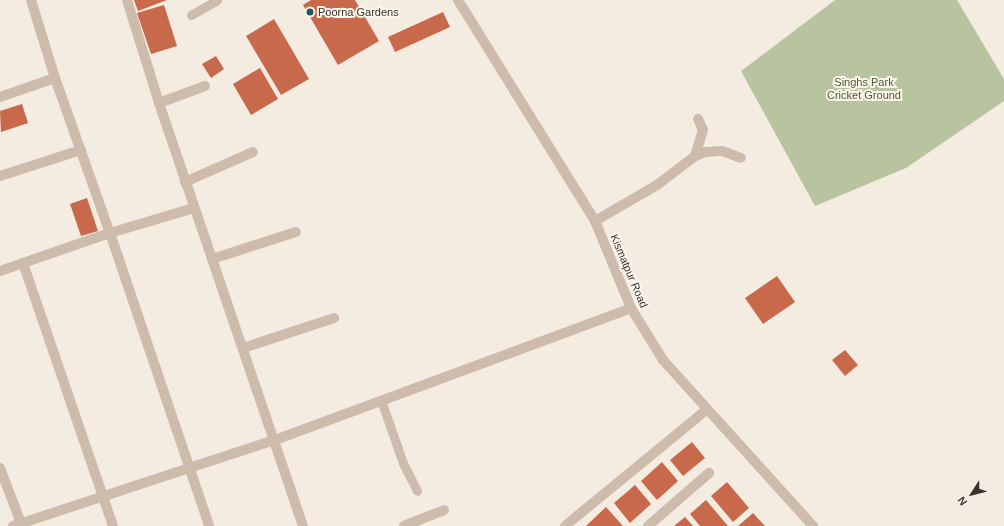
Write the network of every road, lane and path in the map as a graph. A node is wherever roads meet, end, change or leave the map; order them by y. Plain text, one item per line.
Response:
1 (31, 0) edge
2 (127, 0) edge
3 (217, 0) edge
4 (458, 0) edge
5 (190, 15) dead end
6 (55, 78) junction
7 (205, 86) dead end
8 (0, 97) edge
9 (159, 103) junction
10 (698, 119) dead end
11 (81, 150) junction
12 (252, 152) dead end
13 (695, 156) junction
14 (741, 158) dead end
15 (0, 176) edge
16 (185, 182) junction
17 (194, 208) junction
18 (595, 221) junction
19 (296, 232) dead end
20 (110, 233) junction
21 (212, 259) junction
22 (23, 263) junction
23 (0, 271) edge
24 (631, 308) junction
25 (334, 318) dead end
26 (243, 348) junction
27 (381, 400) junction
28 (706, 410) junction
29 (275, 440) junction
30 (188, 467) junction
31 (0, 468) edge
32 (709, 474) dead end
33 (417, 491) dead end
34 (103, 496) junction
35 (444, 510) dead end
36 (17, 525) edge
37 (113, 526) edge
38 (209, 526) edge
39 (303, 526) edge
40 (404, 526) edge
41 (565, 526) edge
42 (648, 526) edge
43 (813, 526) edge

1 - 6 street
2 - 9 street
3 - 5 lane
4 - 18 street, Kismatpur Road
6 - 8 street
6 - 11 street
7 - 9 street
9 - 16 street
10 - 13 street
11 - 15 street
11 - 20 street
12 - 16 street
13 - 14 street
13 - 18 street
16 - 17 street
17 - 20 street
17 - 21 street
18 - 24 street, Kismatpur Road
19 - 21 street
20 - 22 street
20 - 30 street
21 - 26 street
22 - 23 street
22 - 34 street
24 - 27 street
24 - 28 street, Kismatpur Road
25 - 26 street
26 - 29 street
27 - 29 street
27 - 33 lane
28 - 41 street
28 - 43 street, Kismatpur Road
29 - 30 street
29 - 39 street
30 - 34 street
30 - 38 street
31 - 36 street
32 - 42 street
34 - 36 street
34 - 37 street
35 - 40 street

